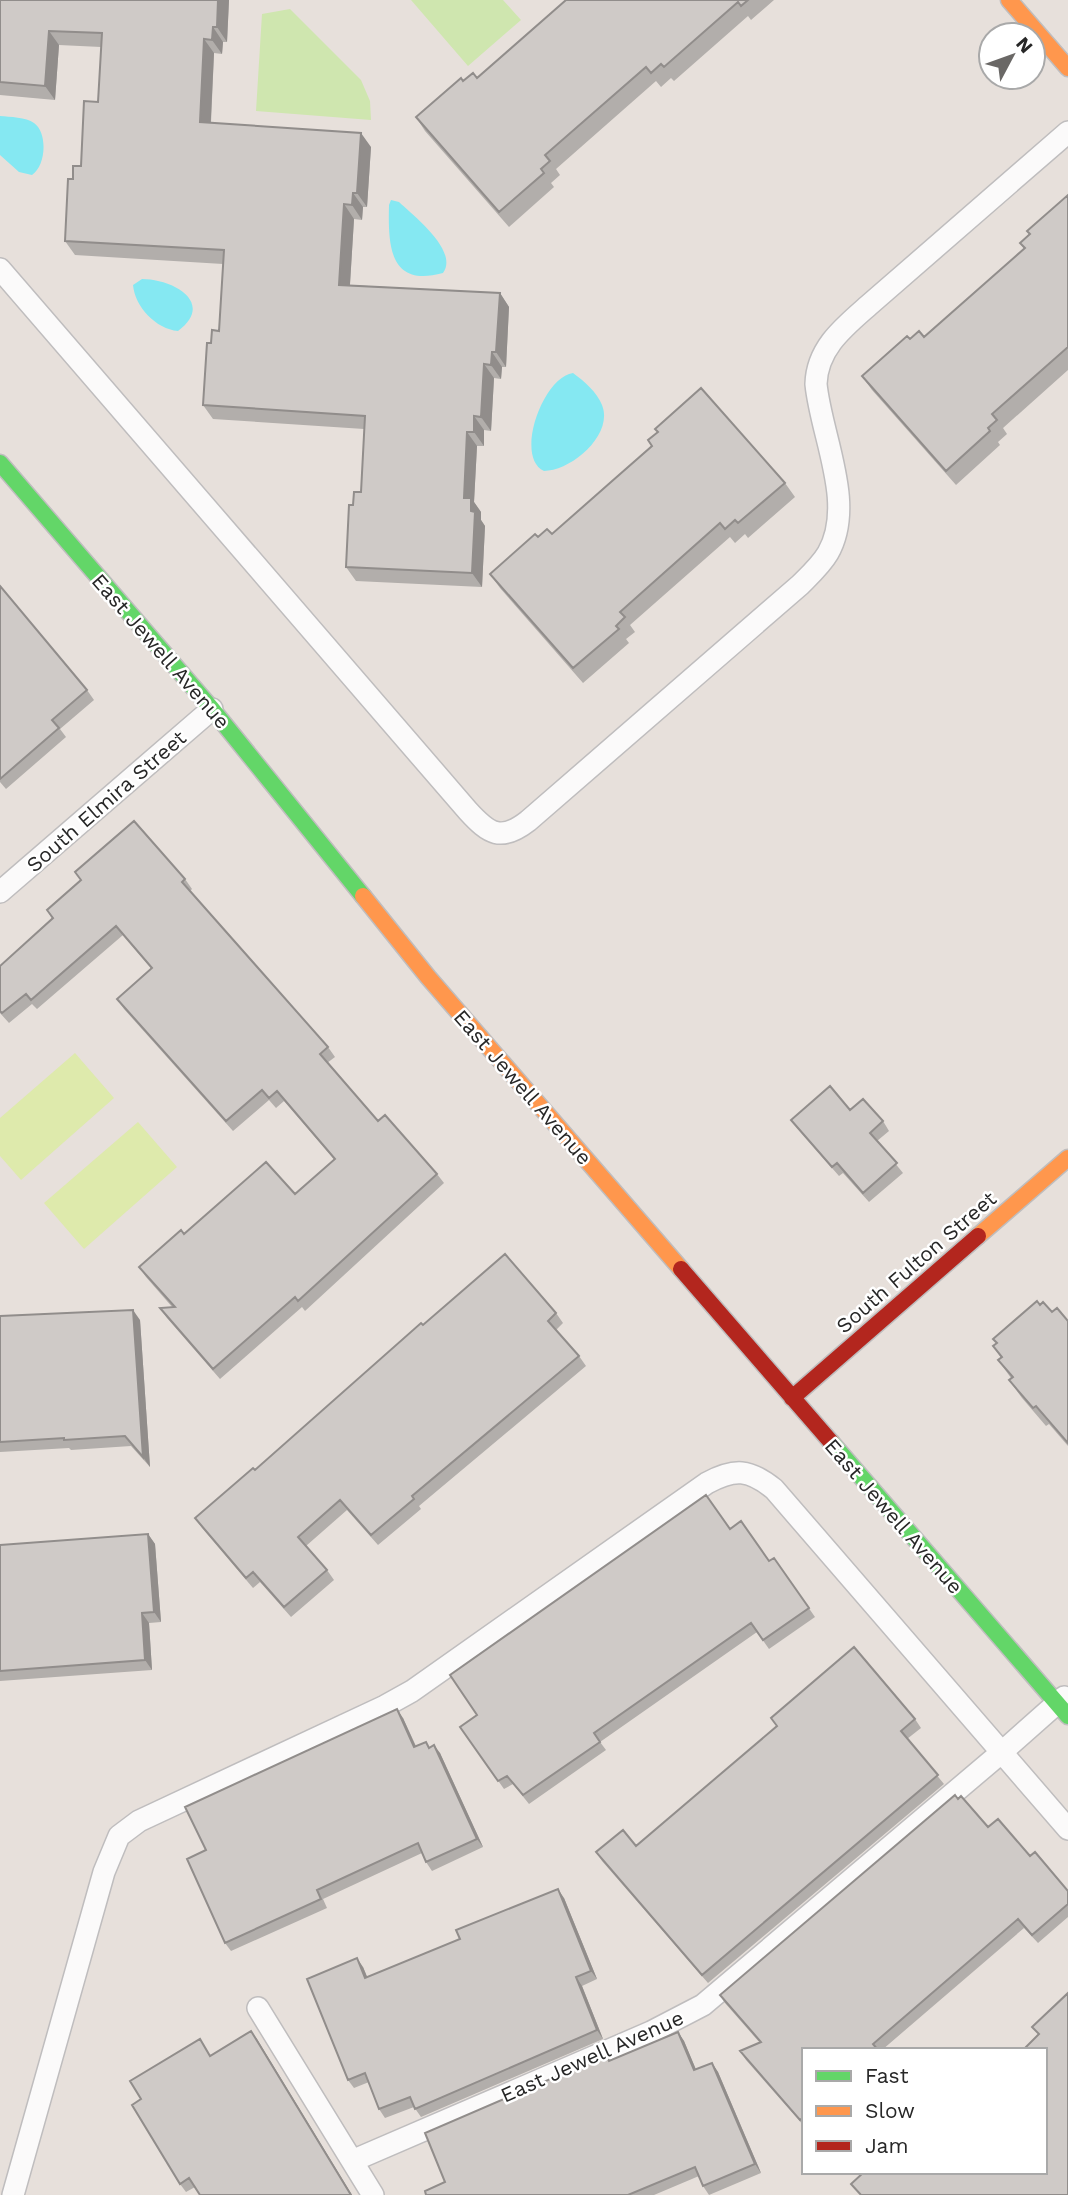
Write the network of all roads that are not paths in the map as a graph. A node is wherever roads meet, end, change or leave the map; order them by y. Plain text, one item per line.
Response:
1 (1009, 0) edge
2 (1068, 68) edge
3 (1068, 132) edge
4 (0, 269) edge
5 (0, 463) edge
6 (212, 709) junction
7 (0, 892) edge
8 (1068, 1158) edge
9 (792, 1398) junction
10 (1064, 1704) edge
11 (1002, 1752) junction
12 (1068, 1829) edge
13 (258, 2008) dead end
14 (352, 2161) junction
15 (13, 2195) edge
16 (373, 2195) edge

1 - 2 street
3 - 4 lane
5 - 6 street, East Jewell Avenue
6 - 7 lane, South Elmira Street
6 - 9 street, East Jewell Avenue
8 - 9 street, South Fulton Street
9 - 10 street, East Jewell Avenue
10 - 11 lane, East Jewell Avenue
11 - 12 lane
11 - 14 lane, East Jewell Avenue
11 - 15 lane
13 - 14 lane
14 - 16 lane

